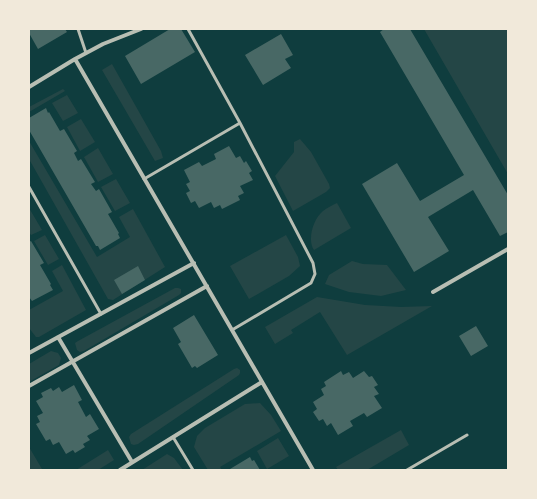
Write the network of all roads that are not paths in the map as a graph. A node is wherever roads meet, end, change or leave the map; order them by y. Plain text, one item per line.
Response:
1 (78, 29) edge
2 (141, 29) edge
3 (188, 29) edge
4 (86, 53) junction
5 (75, 59) junction
6 (29, 87) edge
7 (240, 123) junction
8 (144, 179) junction
9 (29, 187) edge
10 (508, 248) edge
11 (194, 263) junction
12 (207, 286) junction
13 (433, 292) dead end
14 (101, 314) junction
15 (232, 330) junction
16 (58, 337) junction
17 (29, 348) edge
18 (30, 353) edge
19 (73, 362) junction
20 (262, 382) junction
21 (29, 386) edge
22 (467, 435) dead end
23 (173, 437) junction
24 (132, 462) junction
25 (120, 470) edge
26 (193, 470) edge
27 (313, 470) edge
28 (407, 470) edge

1 - 4 lane
2 - 4 street
3 - 7 lane
4 - 5 street
5 - 6 street
5 - 8 street
7 - 8 lane
7 - 15 lane
8 - 11 street
9 - 14 lane
10 - 13 street
11 - 12 street
11 - 14 street
12 - 15 street
12 - 19 street
14 - 16 street
15 - 20 street
16 - 18 street
16 - 19 street
17 - 18 lane
19 - 21 street
19 - 24 street
20 - 23 street
20 - 27 street
22 - 28 lane
23 - 24 street
23 - 26 lane
24 - 25 street

